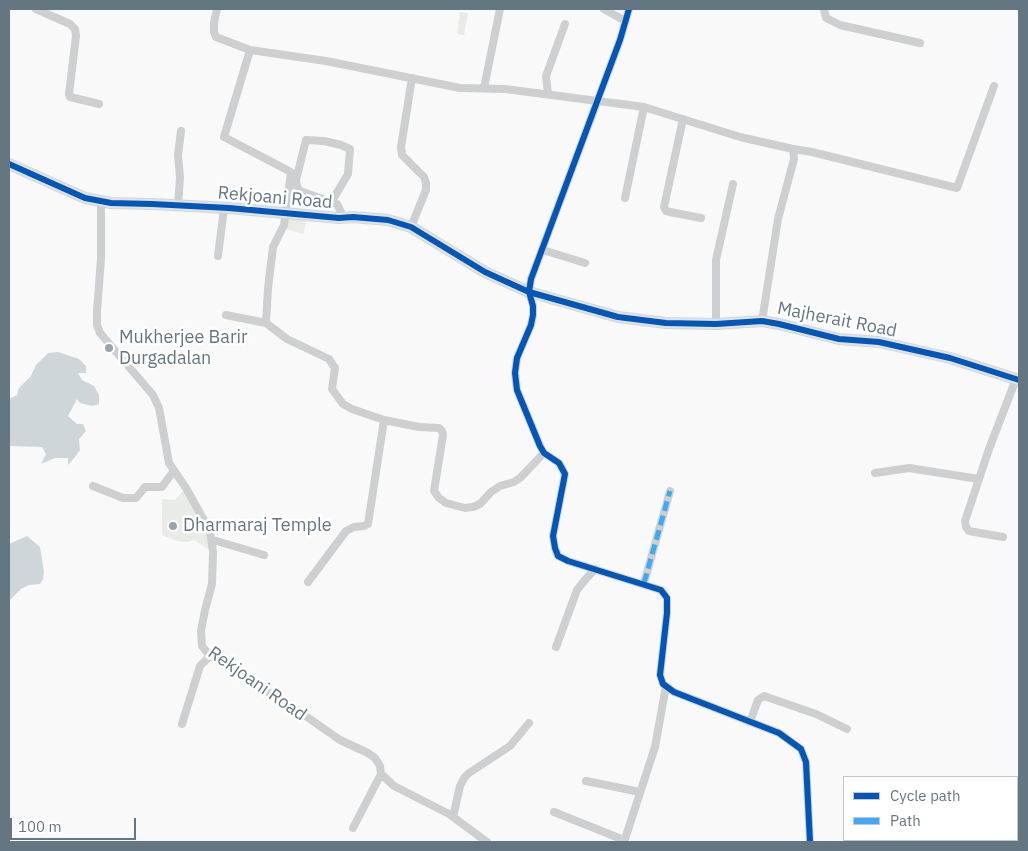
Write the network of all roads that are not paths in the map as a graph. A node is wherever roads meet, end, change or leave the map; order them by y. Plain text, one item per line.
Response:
1 (36, 9) edge
2 (217, 9) edge
3 (500, 9) edge
4 (604, 9) edge
5 (629, 9) edge
6 (824, 9) edge
7 (625, 21) junction
8 (565, 24) dead end
9 (920, 43) dead end
10 (250, 50) junction
11 (412, 78) junction
12 (994, 86) dead end
13 (484, 88) junction
14 (548, 94) junction
15 (598, 100) junction
16 (99, 104) dead end
17 (644, 107) junction
18 (683, 119) junction
19 (181, 131) dead end
20 (792, 149) junction
21 (9, 164) edge
22 (733, 184) dead end
23 (625, 198) dead end
24 (332, 201) junction
25 (101, 202) junction
26 (178, 206) junction
27 (224, 208) junction
28 (286, 213) junction
29 (339, 218) junction
30 (701, 218) dead end
31 (411, 227) junction
32 (543, 250) junction
33 (218, 256) dead end
34 (585, 263) dead end
35 (529, 292) junction
36 (226, 315) dead end
37 (762, 321) junction
38 (266, 323) junction
39 (716, 324) junction
40 (1018, 380) edge
41 (384, 420) junction
42 (544, 453) junction
43 (173, 472) junction
44 (875, 473) dead end
45 (978, 479) junction
46 (93, 486) dead end
47 (670, 491) dead end
48 (1003, 537) dead end
49 (213, 540) junction
50 (264, 555) dead end
51 (595, 570) junction
52 (308, 582) dead end
53 (644, 583) junction
54 (556, 647) dead end
55 (210, 656) junction
56 (666, 686) junction
57 (750, 722) junction
58 (529, 723) dead end
59 (182, 724) dead end
60 (847, 729) dead end
61 (381, 774) junction
62 (586, 781) dead end
63 (640, 792) junction
64 (554, 812) dead end
65 (453, 817) junction
66 (353, 828) dead end
67 (624, 841) edge
68 (488, 842) edge
69 (810, 842) edge

1 - 16 street
2 - 10 street
3 - 13 street
4 - 7 street
5 - 7 street
6 - 9 street
7 - 15 street
8 - 14 street
10 - 11 street
10 - 28 street
11 - 13 street
11 - 31 street
12 - 20 street
13 - 14 street
14 - 15 street
15 - 17 street
15 - 32 street
17 - 18 street
17 - 23 street
18 - 20 street
18 - 30 street
19 - 26 street
20 - 37 street
21 - 25 street, Rekjoani Road
22 - 39 street
24 - 24 street
24 - 29 street
25 - 26 street, Rekjoani Road
25 - 43 street, Rekjoani Road
26 - 27 street, Rekjoani Road
27 - 28 street, Rekjoani Road
27 - 33 street
28 - 29 street, Rekjoani Road
28 - 38 street
29 - 31 street, Rekjoani Road
31 - 35 street, Rekjoani Road
32 - 34 street
32 - 35 street
35 - 39 street, Majherait Road
35 - 42 street
36 - 38 street
37 - 39 street, Majherait Road
37 - 40 street, Majherait Road
38 - 41 street
40 - 45 street
41 - 42 street
41 - 52 street
42 - 51 street
43 - 46 street
43 - 49 street, Rekjoani Road
44 - 45 street
45 - 48 street
47 - 53 street
49 - 50 street
49 - 55 street, Rekjoani Road
51 - 53 street
51 - 54 street
53 - 56 street
55 - 59 street
55 - 61 street, Rekjoani Road
56 - 57 street
56 - 63 street
57 - 60 street
57 - 69 street
58 - 65 street
61 - 65 street
61 - 66 street
62 - 63 street
63 - 67 street
64 - 67 street
65 - 68 street

